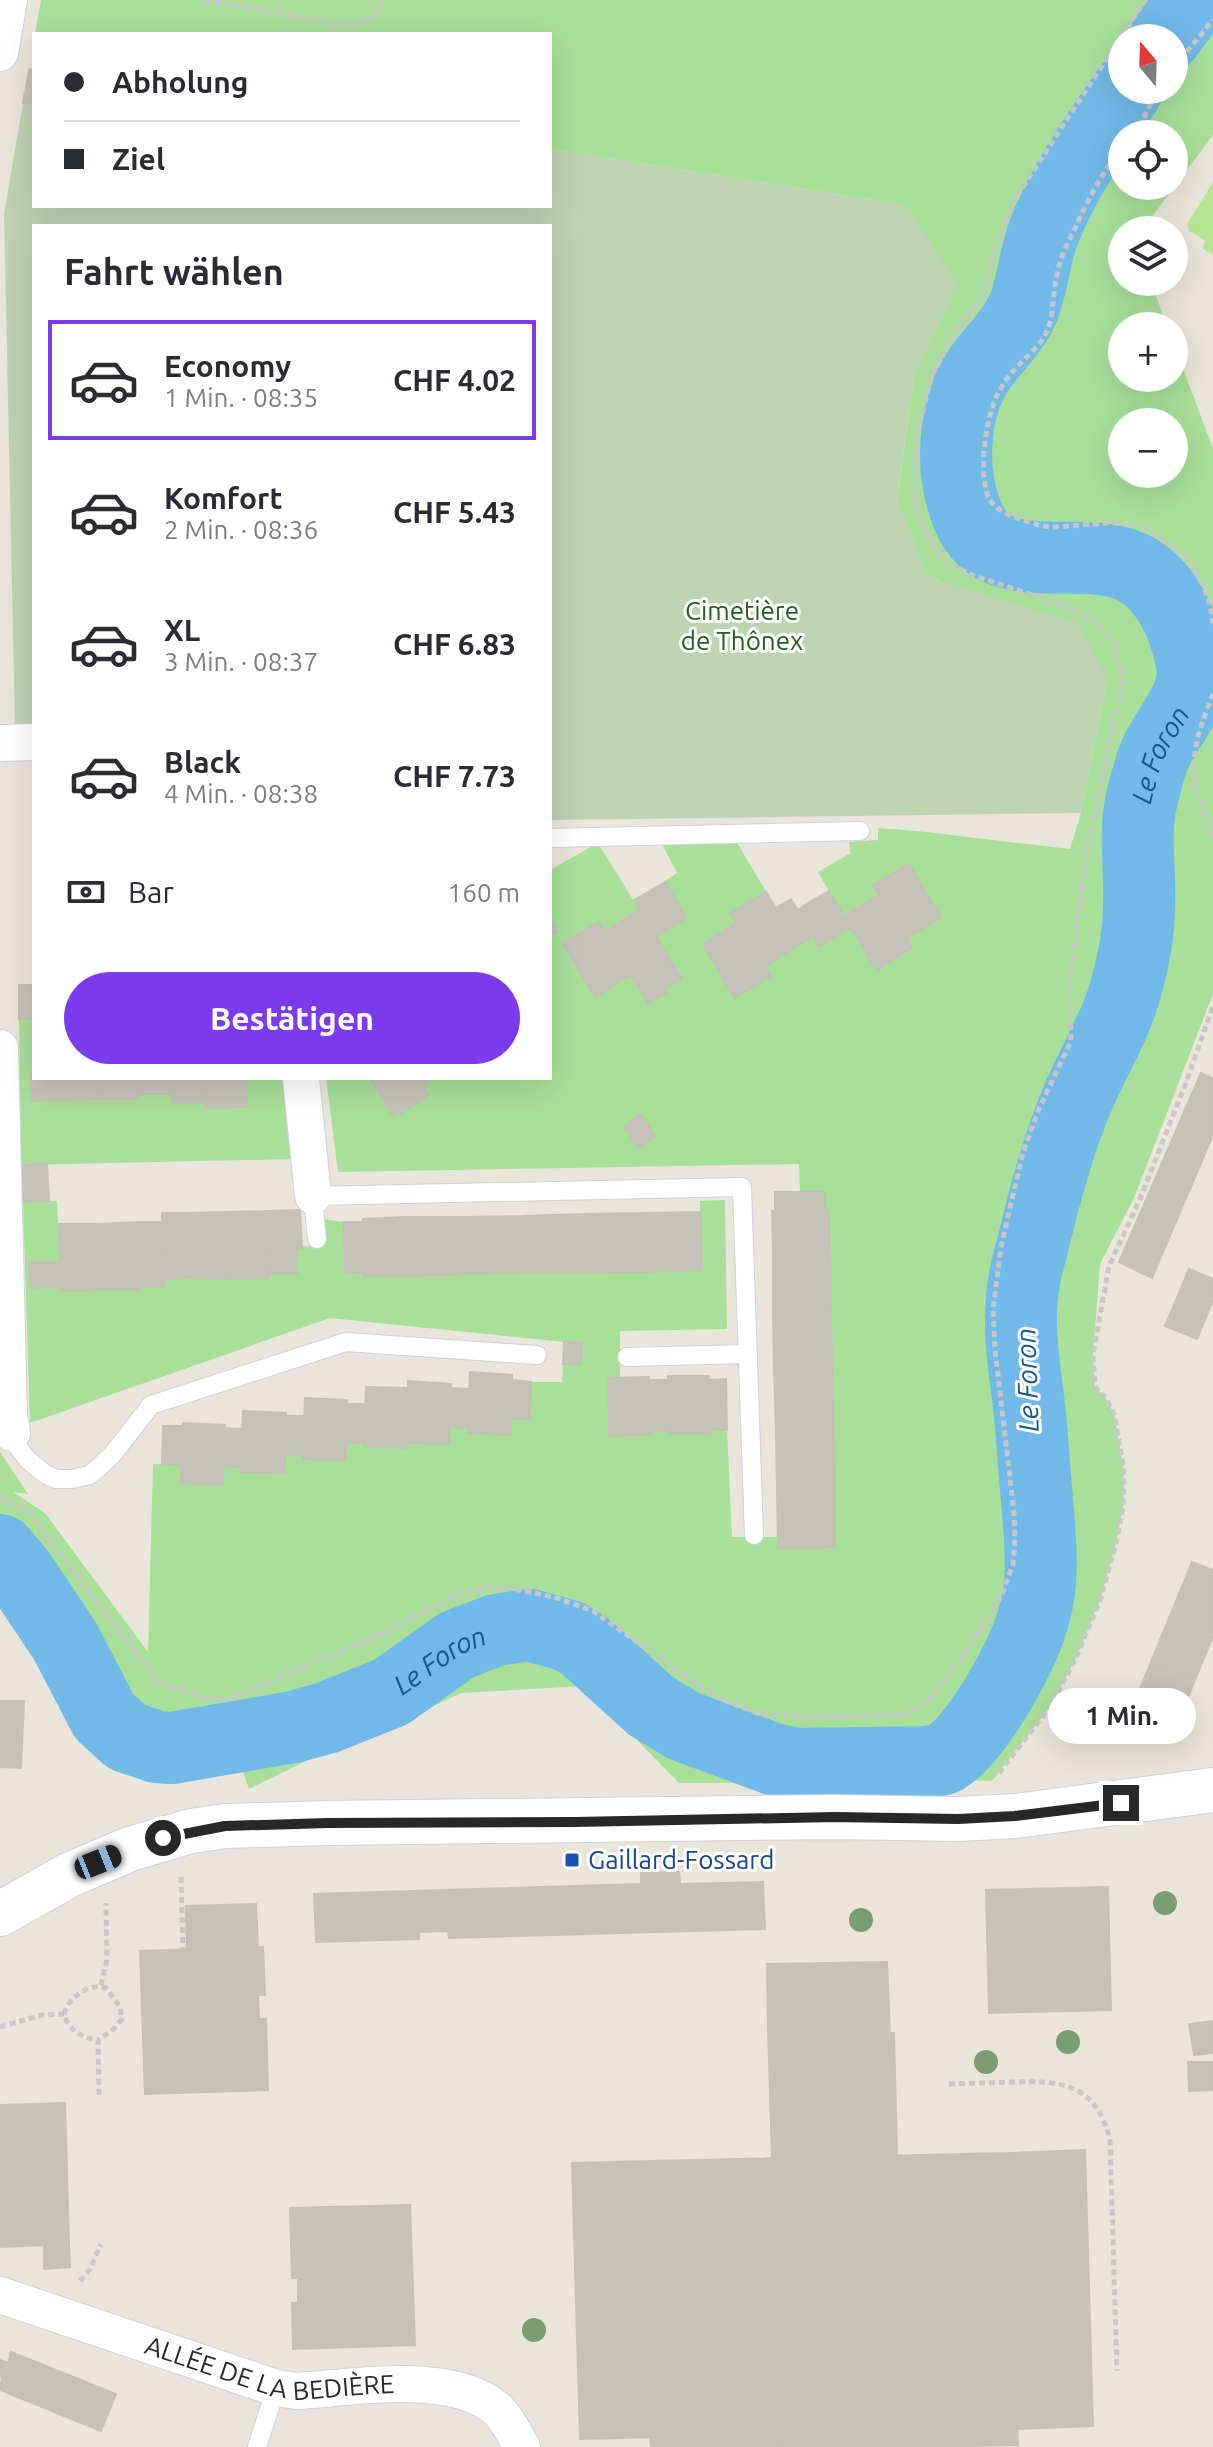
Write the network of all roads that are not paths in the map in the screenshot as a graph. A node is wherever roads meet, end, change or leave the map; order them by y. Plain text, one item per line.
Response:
1 (9, 0) edge
2 (0, 53) edge
3 (32, 742) edge
4 (0, 743) edge
5 (860, 831) dead end
6 (552, 838) edge
7 (0, 1048) edge
8 (301, 1080) edge
9 (313, 1196) junction
10 (2, 1232) edge
11 (317, 1239) dead end
12 (748, 1354) junction
13 (537, 1355) dead end
14 (627, 1357) dead end
15 (12, 1433) joint
16 (754, 1535) dead end
17 (1213, 1790) edge
18 (0, 1914) edge
19 (0, 2295) edge
20 (276, 2388) junction
21 (257, 2447) edge
22 (522, 2447) edge

1 - 2 street
3 - 4 street
5 - 6 lane
7 - 10 street
8 - 9 street
9 - 11 lane
9 - 12 lane
10 - 15 street
12 - 14 lane
12 - 16 lane
13 - 15 lane
17 - 18 street
19 - 20 street, ALLÉE DE LA BEDIÈRE
20 - 21 lane
20 - 22 street, ALLÉE DE LA BEDIÈRE

